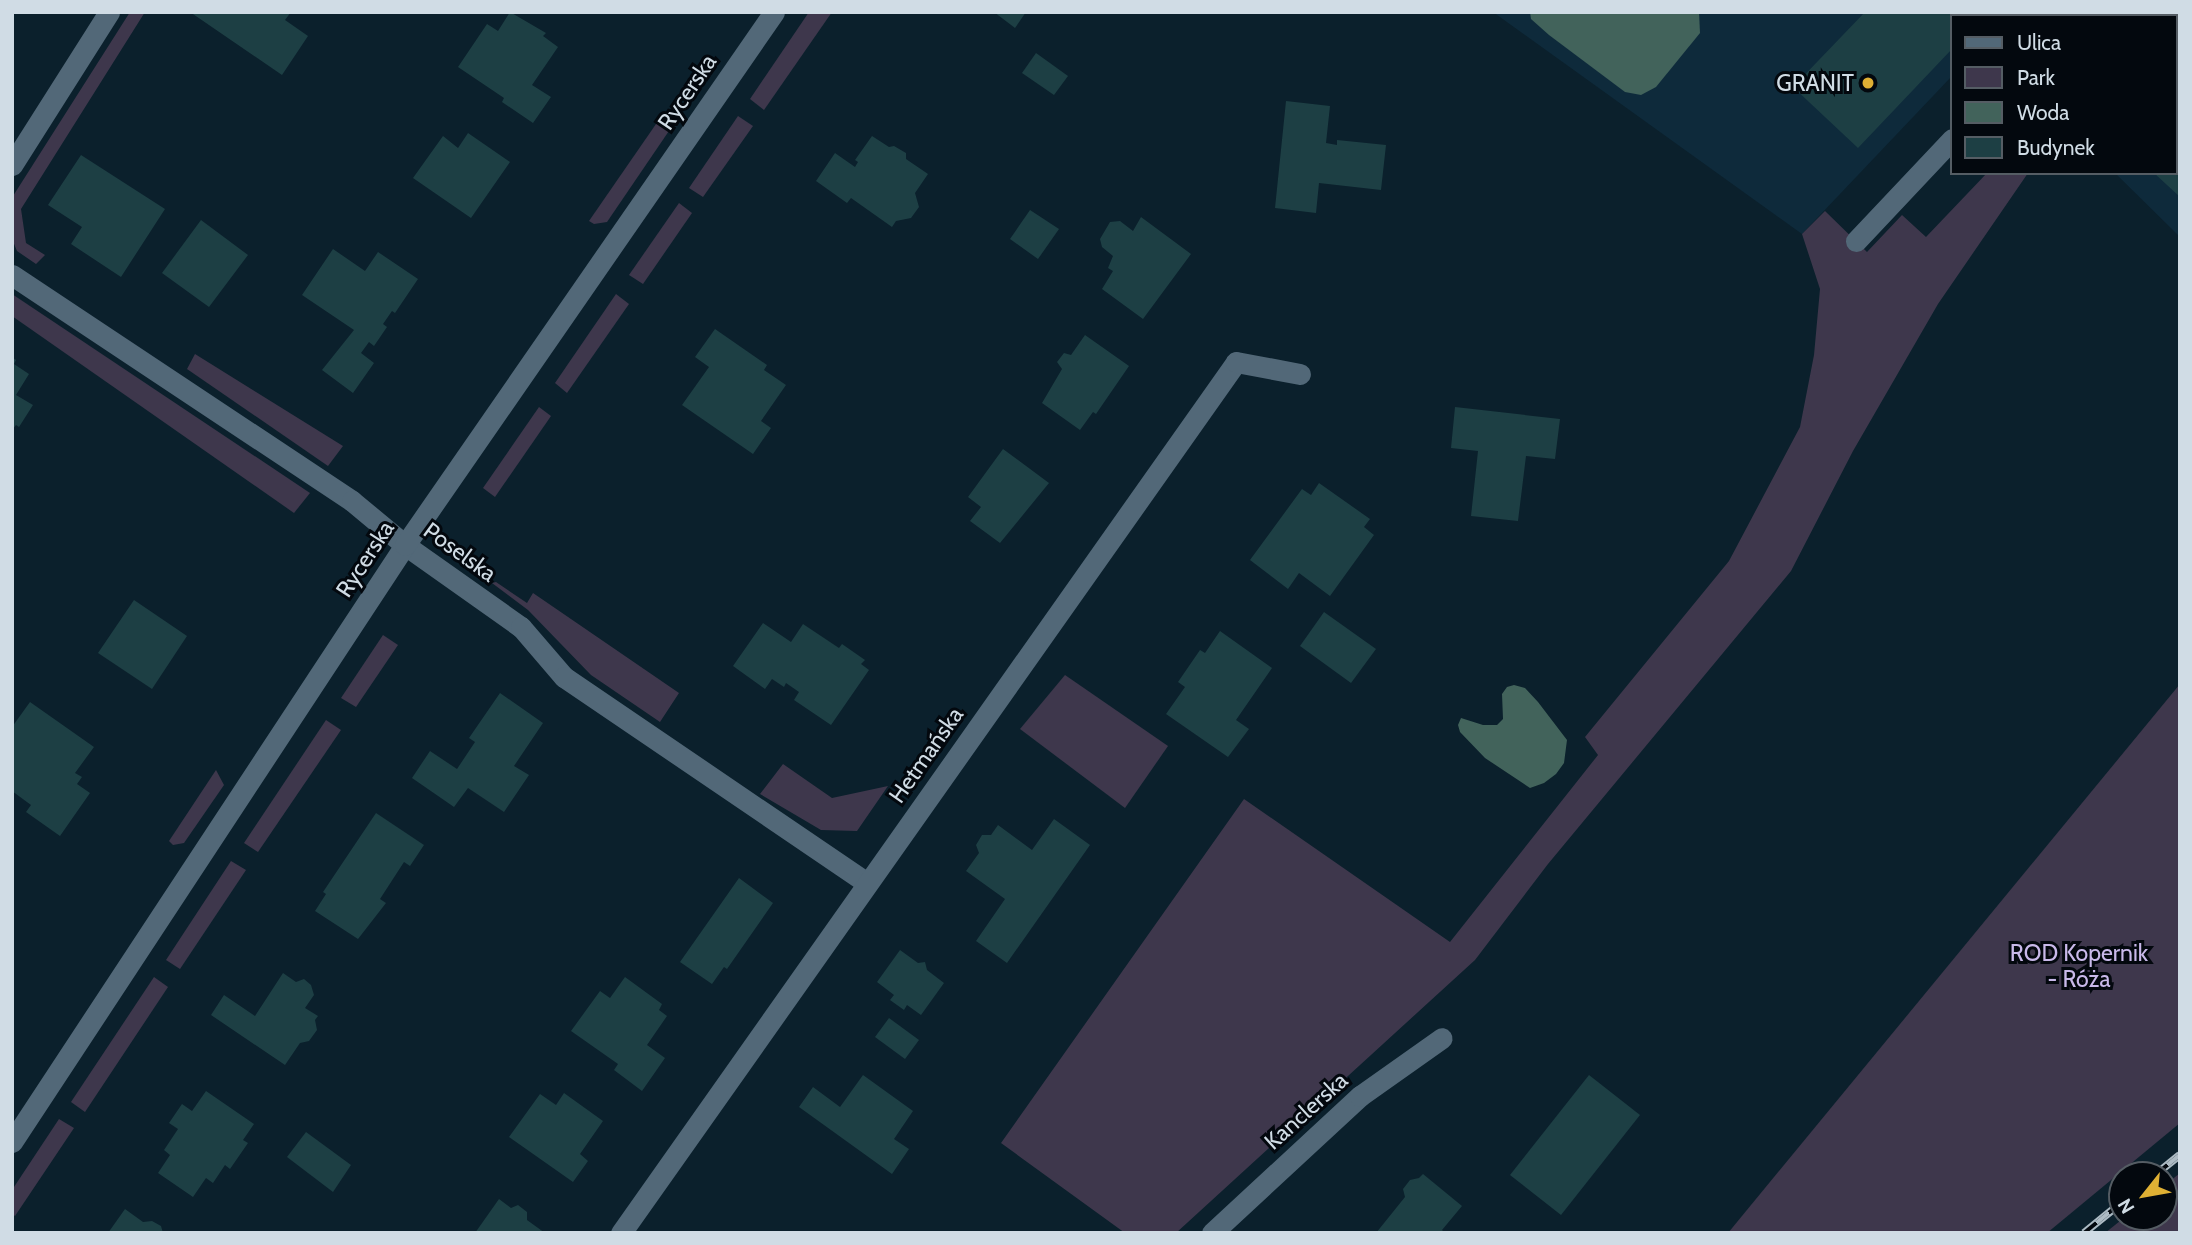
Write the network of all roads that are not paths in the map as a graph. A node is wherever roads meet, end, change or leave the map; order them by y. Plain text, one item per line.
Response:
1 (109, 12) edge
2 (774, 12) edge
3 (1951, 140) edge
4 (12, 165) edge
5 (1856, 241) dead end
6 (12, 275) edge
7 (1300, 374) dead end
8 (405, 545) junction
9 (867, 883) junction
10 (1442, 1038) dead end
11 (12, 1142) edge
12 (621, 1233) edge
13 (1212, 1233) edge

1 - 4 street
2 - 8 street, Rycerska
3 - 5 street
6 - 8 street, Poselska
7 - 9 street, Hetmańska
8 - 9 street, Poselska
8 - 11 street, Rycerska
9 - 12 street, Hetmańska
10 - 13 street, Kanclerska

